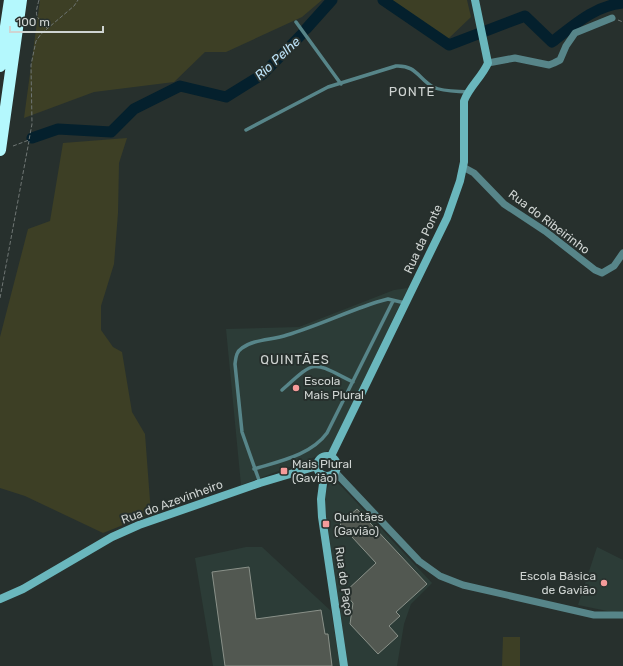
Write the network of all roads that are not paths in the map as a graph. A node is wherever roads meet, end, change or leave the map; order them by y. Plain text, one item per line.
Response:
1 (10, 0) edge
2 (21, 0) edge
3 (475, 0) edge
4 (612, 18) dead end
5 (296, 22) dead end
6 (488, 63) junction
7 (0, 66) edge
8 (341, 84) junction
9 (468, 92) junction
10 (246, 130) dead end
11 (0, 150) edge
12 (463, 167) junction
13 (623, 253) edge
14 (393, 300) junction
15 (406, 303) junction
16 (353, 382) junction
17 (282, 390) dead end
18 (331, 456) junction
19 (317, 466) junction
20 (254, 469) junction
21 (336, 473) junction
22 (324, 476) junction
23 (260, 483) junction
24 (0, 600) edge
25 (623, 615) edge
26 (344, 666) edge

1 - 7 highway
2 - 11 highway
3 - 6 street
4 - 6 street
5 - 8 lane
6 - 9 street, Rua da Ponte
8 - 9 lane
8 - 10 lane
9 - 12 street, Rua da Ponte
12 - 13 street, Rua do Ribeirinho
12 - 15 street, Rua da Ponte
14 - 15 lane
14 - 16 lane
14 - 20 lane
15 - 18 street, Rua da Ponte
16 - 17 lane
16 - 20 lane
18 - 19 street
18 - 21 street
19 - 22 street
19 - 23 street, Rua do Azevinheiro
20 - 23 lane
21 - 22 street
21 - 25 street
22 - 26 street, Rua do Paço
23 - 24 street, Rua do Azevinheiro

